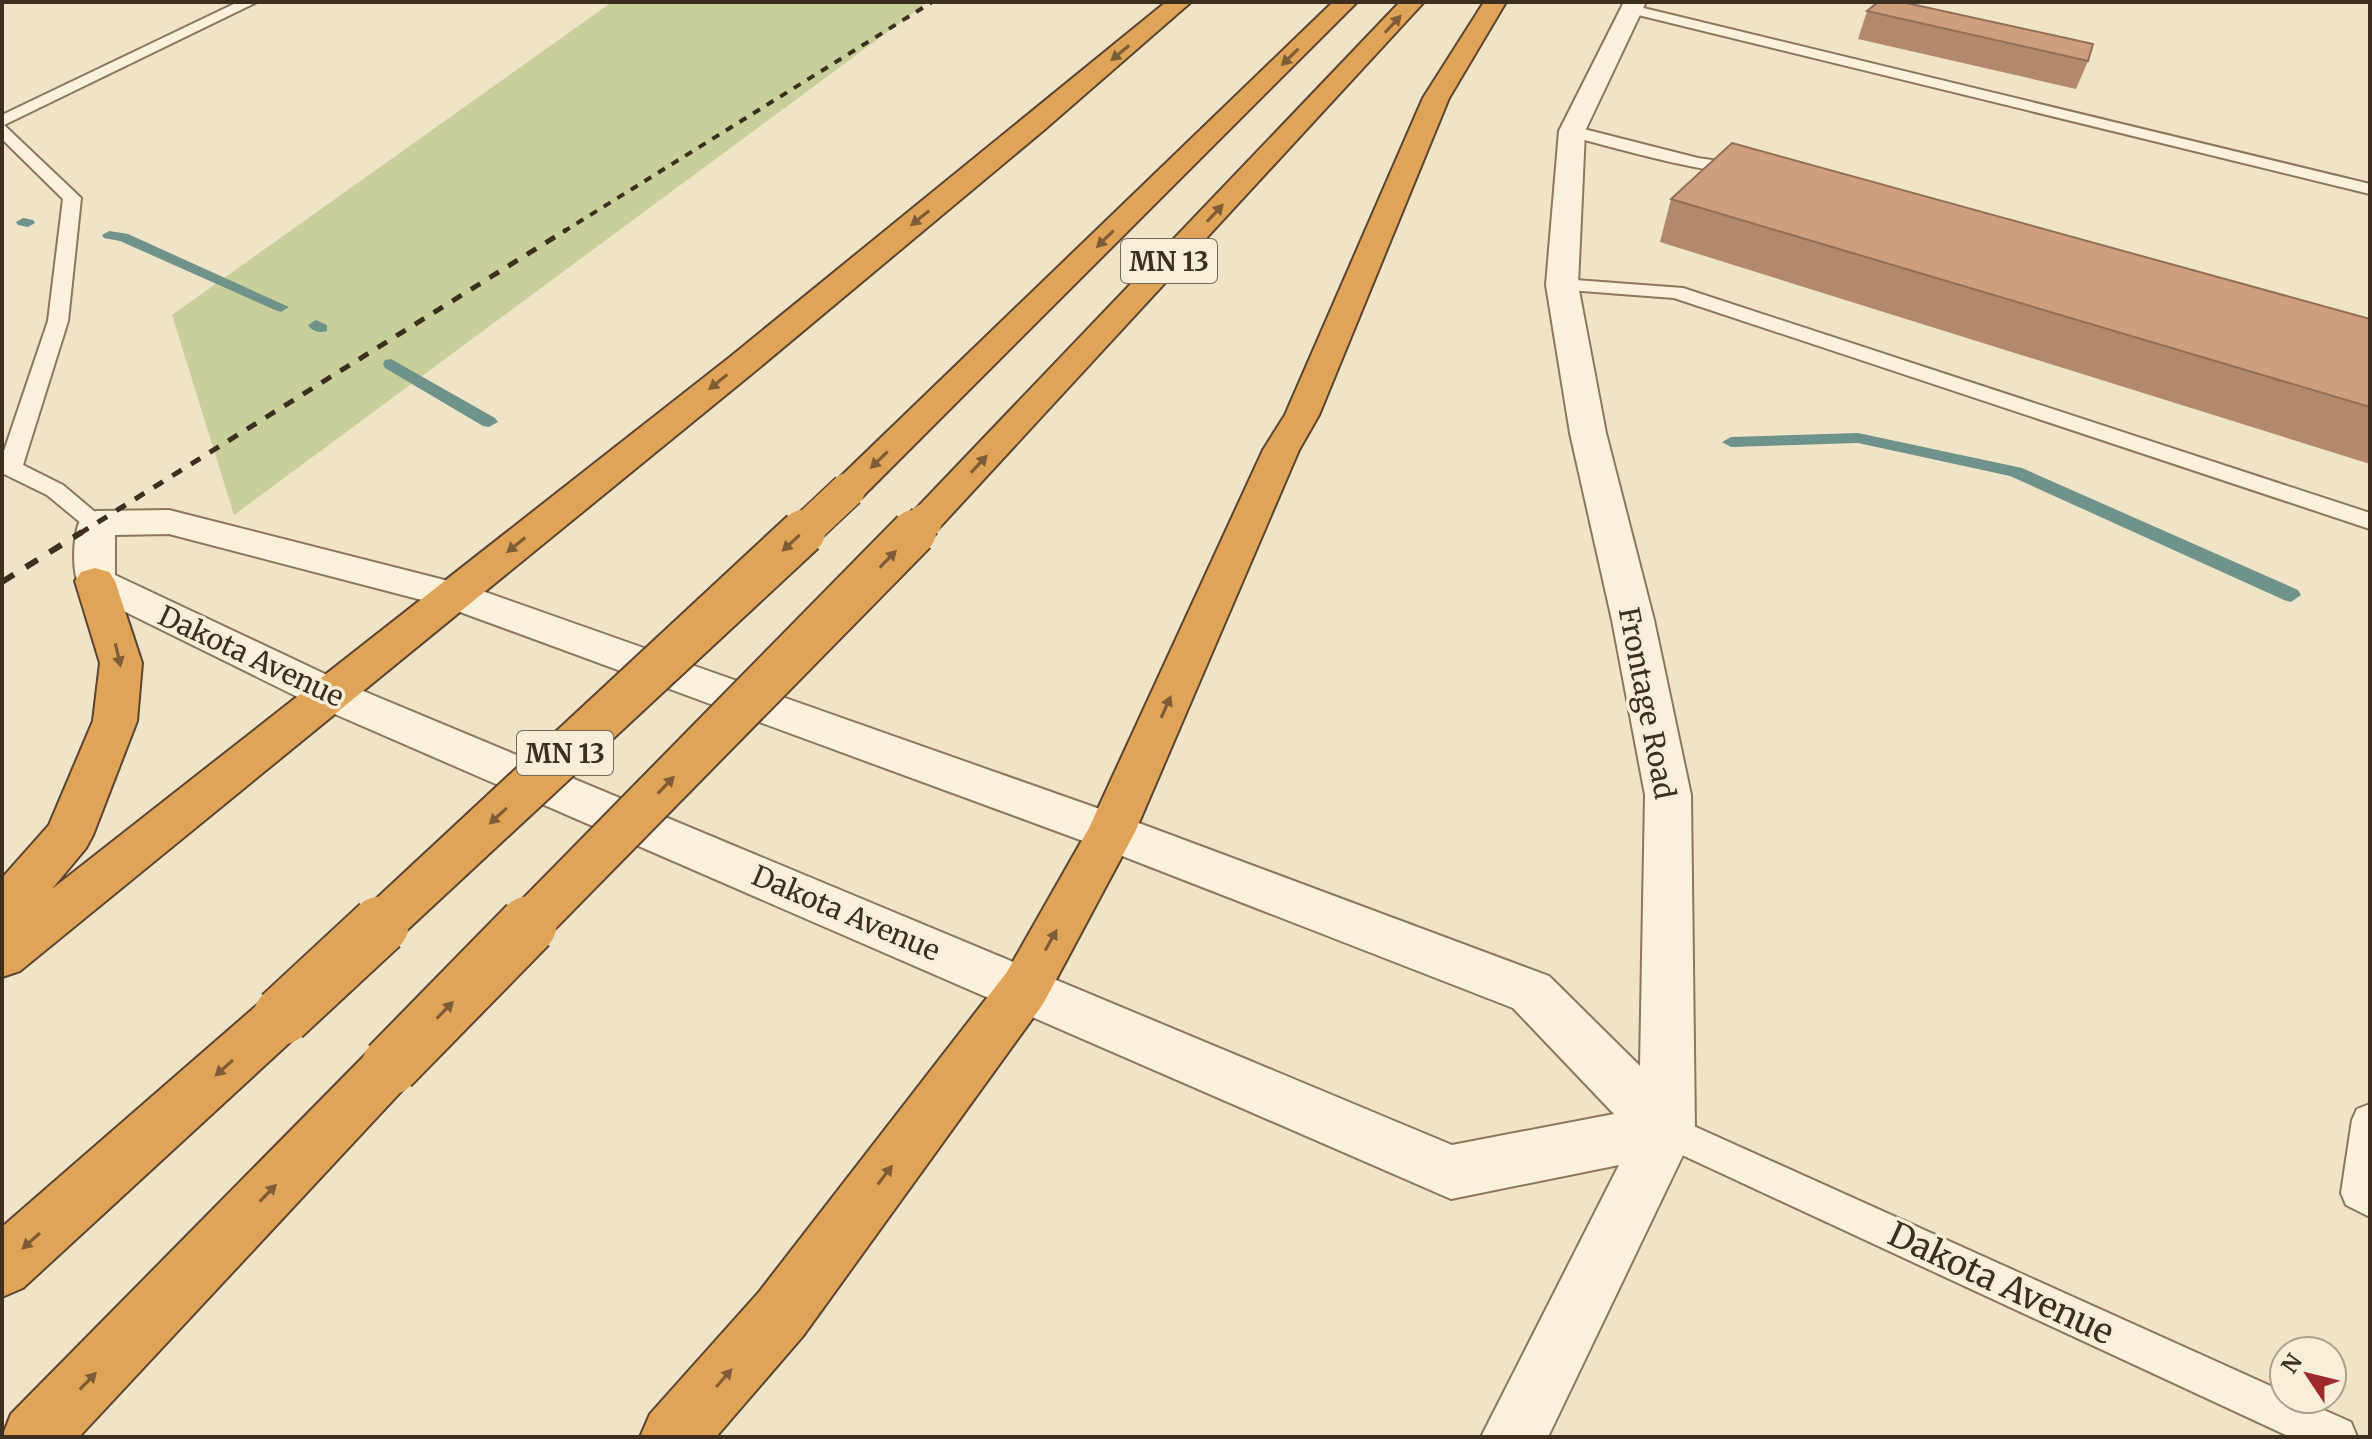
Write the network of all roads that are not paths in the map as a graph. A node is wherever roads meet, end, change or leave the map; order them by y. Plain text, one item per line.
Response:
1 (250, 2) edge
2 (1180, 2) edge
3 (1346, 2) edge
4 (1413, 2) edge
5 (1495, 2) edge
6 (1633, 5) edge
7 (2, 121) edge
8 (2, 130) edge
9 (1572, 131) junction
10 (1773, 174) edge
11 (2370, 189) edge
12 (1562, 285) junction
13 (6, 466) edge
14 (2370, 521) edge
15 (96, 523) junction
16 (95, 581) junction
17 (454, 595) junction
18 (329, 694) junction
19 (1111, 832) junction
20 (2, 912) edge
21 (2, 956) edge
22 (1025, 988) junction
23 (2370, 1120) edge
24 (1667, 1130) junction
25 (2370, 1199) edge
26 (2, 1267) edge
27 (34, 1437) edge
28 (673, 1437) edge
29 (1514, 1437) edge
30 (2336, 1437) edge

1 - 7 lane
2 -> 17 highway
3 -> 26 highway, MN 13, bridge
27 -> 4 highway, MN 13, bridge
19 -> 5 highway
6 - 9 street, Frontage Road
6 - 11 lane
8 - 13 lane
9 - 10 lane
9 - 12 street, Frontage Road
12 - 14 lane
12 - 24 street, Frontage Road
13 - 15 lane
15 - 16 street
15 - 17 street, Dakota Avenue
16 - 18 street, Dakota Avenue
16 -> 20 highway
17 - 18 highway
17 - 19 street, Dakota Avenue
18 - 21 highway
18 - 22 street, Dakota Avenue
22 -> 19 highway
19 - 24 street, Dakota Avenue
22 - 24 street, Dakota Avenue
28 -> 22 highway
23 - 25 lane
24 - 29 street, Frontage Road
24 - 30 lane, Dakota Avenue

